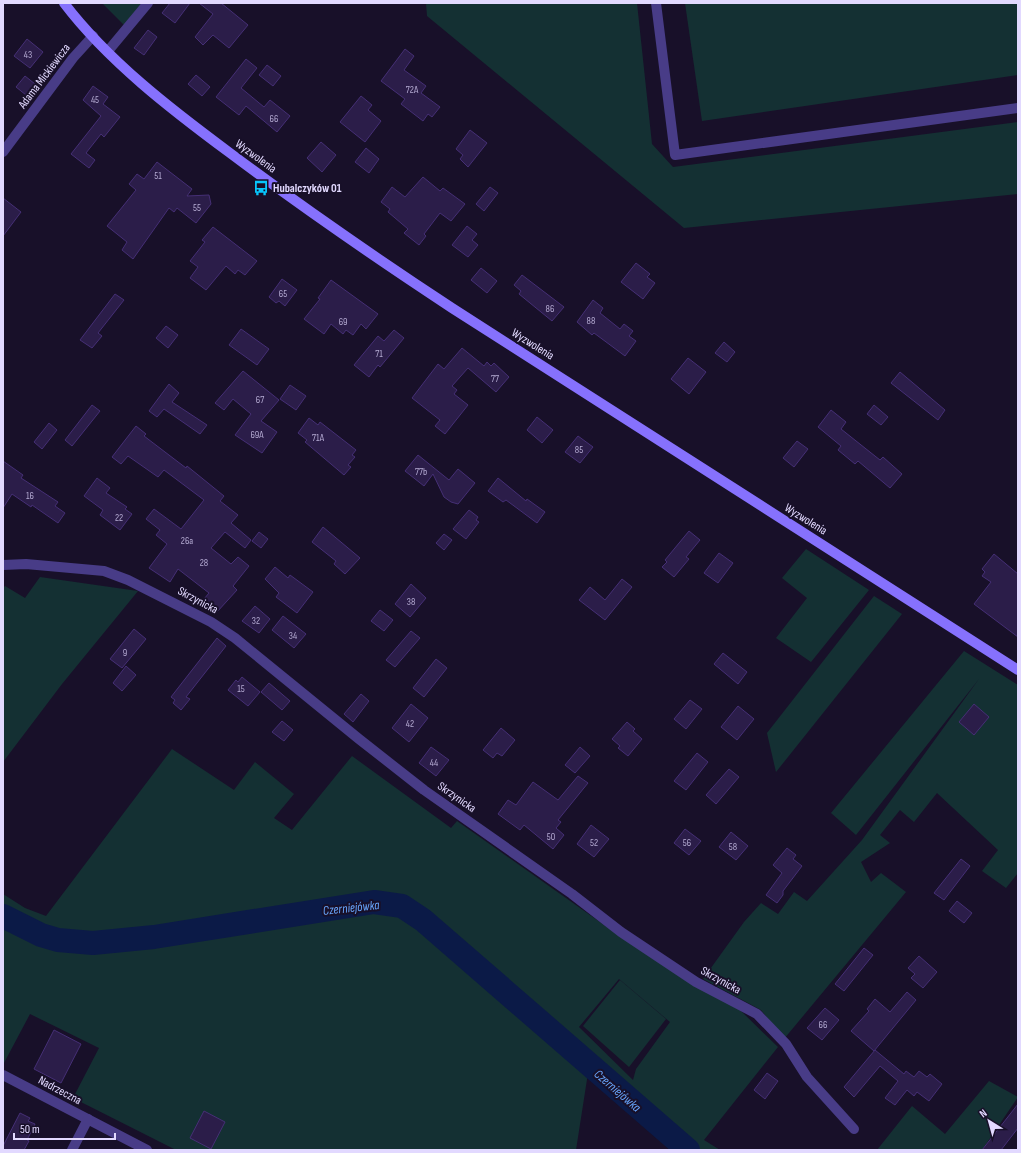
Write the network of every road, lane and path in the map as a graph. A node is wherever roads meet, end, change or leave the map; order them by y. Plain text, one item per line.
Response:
1 (64, 3) edge
2 (148, 3) edge
3 (656, 3) edge
4 (93, 36) junction
5 (108, 51) junction
6 (1018, 108) edge
7 (3, 152) edge
8 (3, 564) edge
9 (1018, 670) edge
10 (3, 1075) edge
11 (88, 1119) junction
12 (854, 1129) dead end
13 (72, 1150) edge
14 (147, 1150) edge

1 - 4 street, Wyzwolenia
2 - 5 street
3 - 6 street
4 - 5 street, Wyzwolenia
4 - 7 street, Adama Mickiewicza
5 - 9 street, Wyzwolenia
8 - 12 street, Skrzynicka
10 - 11 street, Nadrzeczna
11 - 13 street
11 - 14 street, Nadrzeczna

